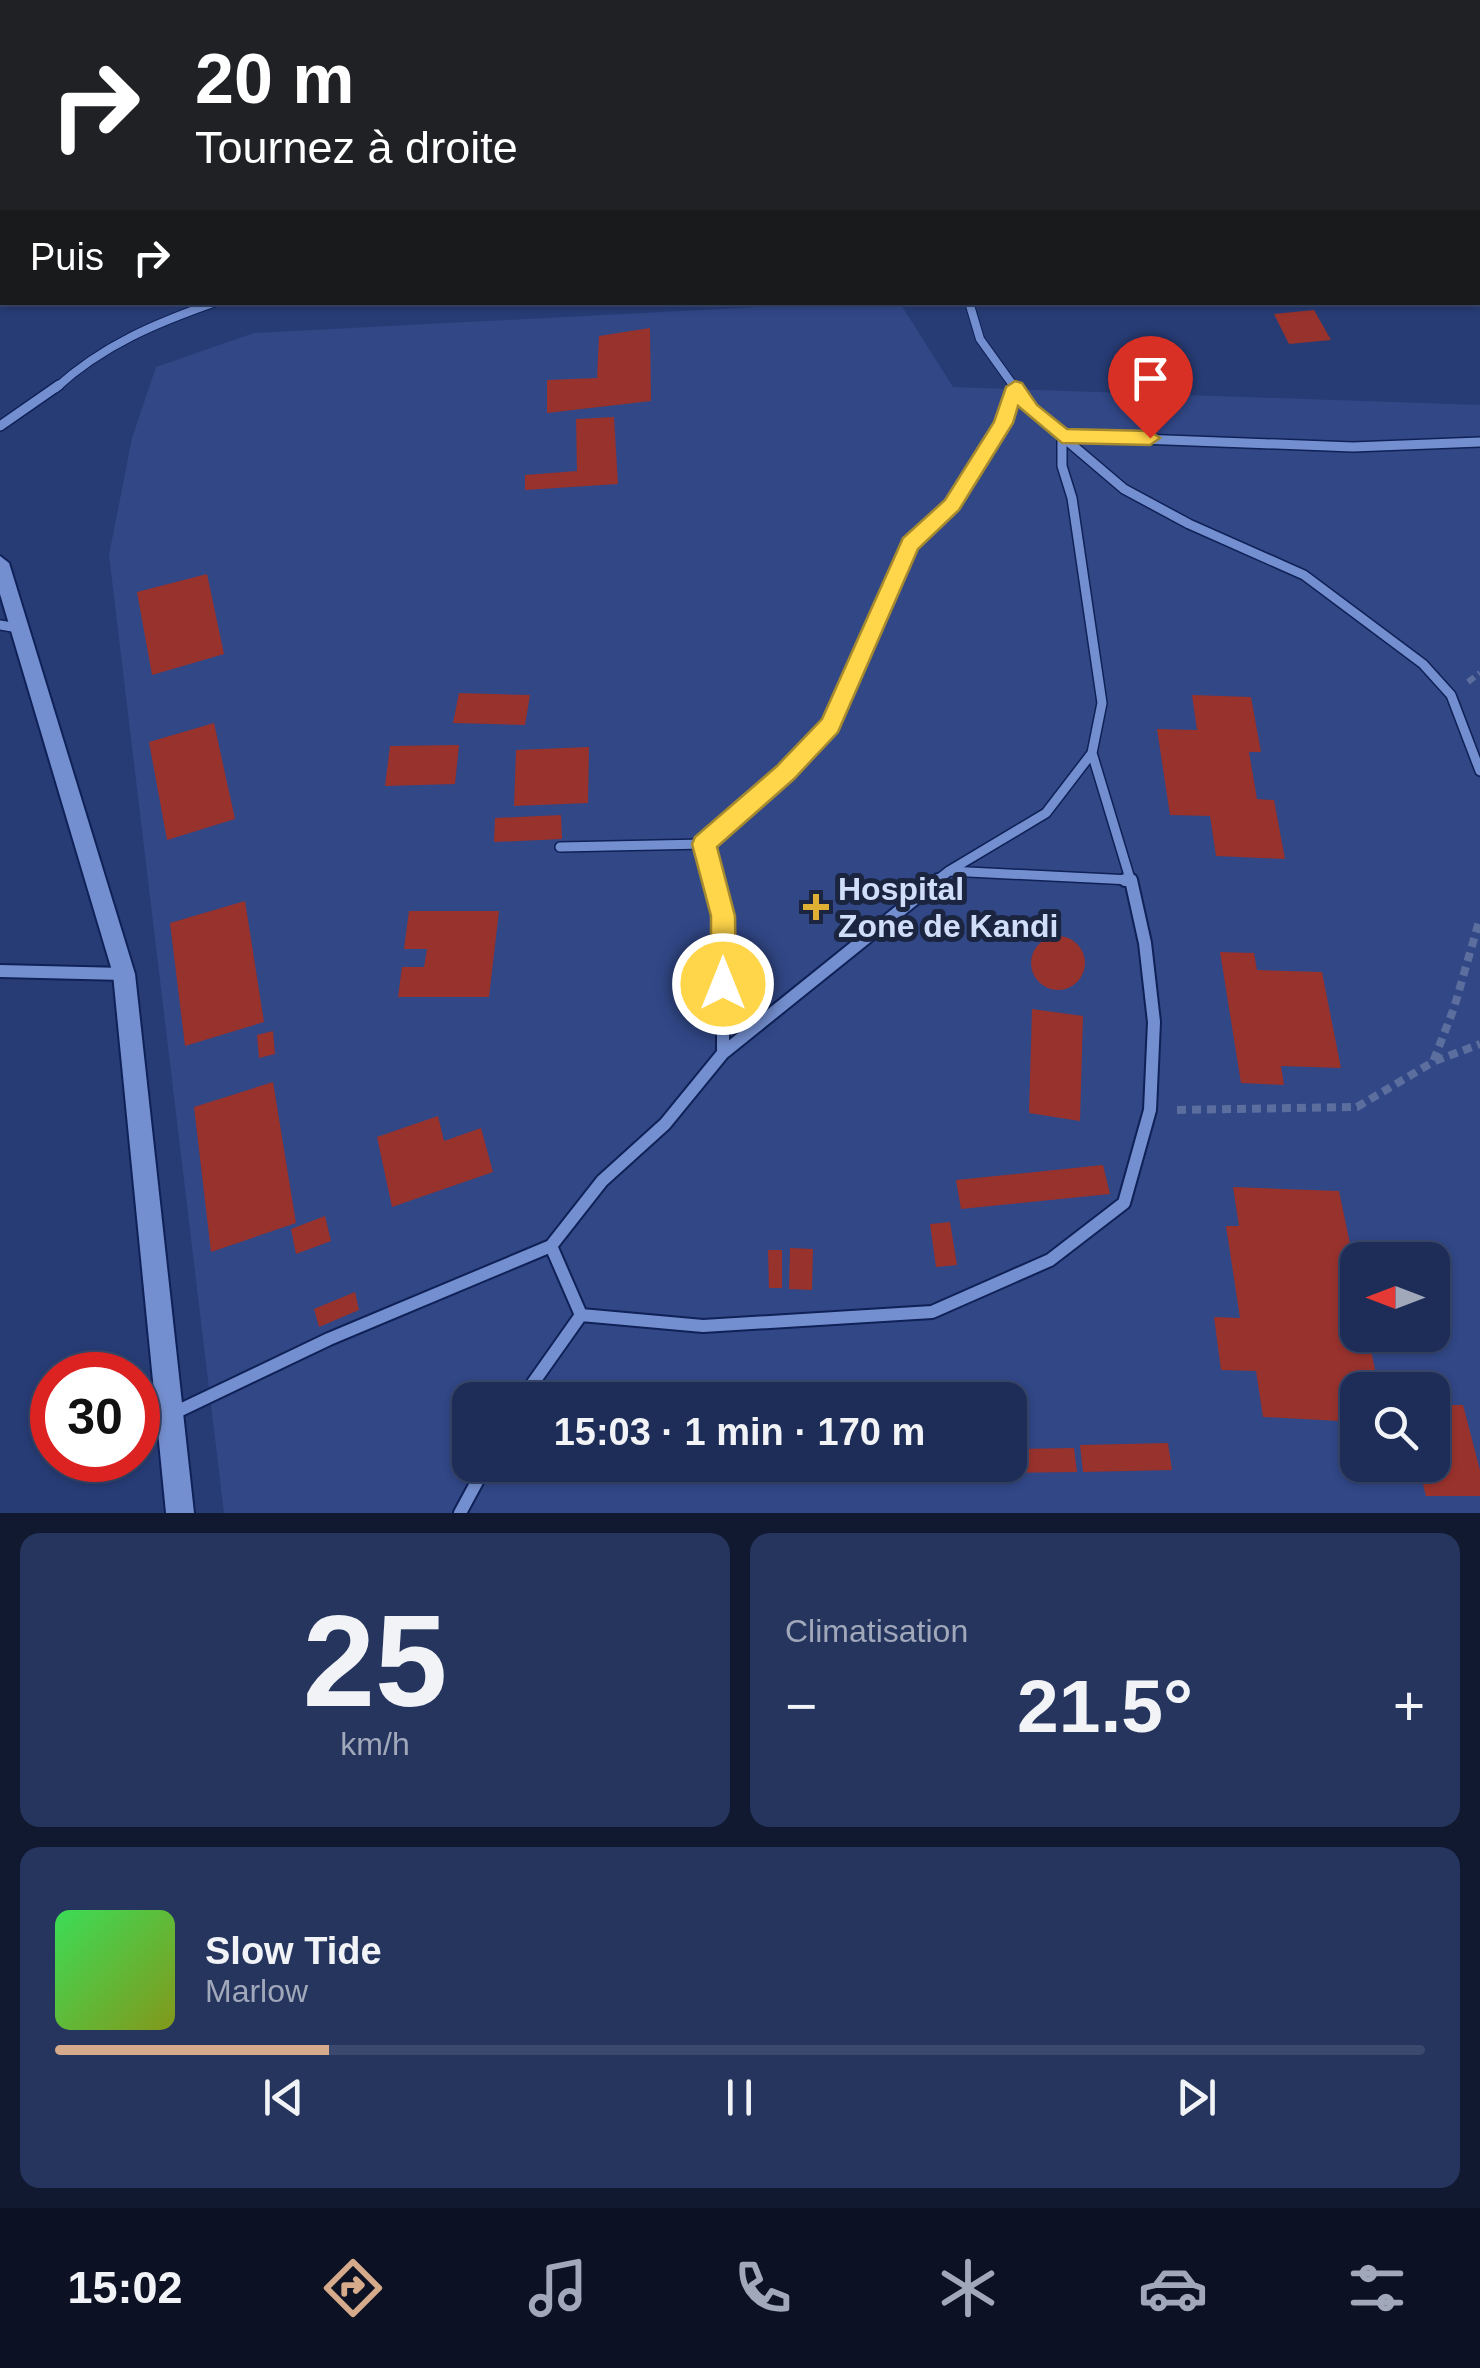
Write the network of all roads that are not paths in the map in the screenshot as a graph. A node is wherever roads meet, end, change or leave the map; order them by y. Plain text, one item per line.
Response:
1 (207, 305) edge
2 (969, 305) edge
3 (1015, 387) junction
4 (0, 426) edge
5 (1062, 436) junction
6 (1480, 442) edge
7 (0, 562) edge
8 (9, 626) edge
9 (1092, 753) junction
10 (1480, 771) edge
11 (704, 844) junction
12 (560, 847) dead end
13 (948, 871) junction
14 (1131, 880) junction
15 (0, 972) edge
16 (124, 974) junction
17 (723, 1052) junction
18 (551, 1246) junction
19 (581, 1315) junction
20 (533, 1382) edge
21 (170, 1415) junction
22 (477, 1482) edge
23 (180, 1513) edge
24 (460, 1513) edge

1 - 4 street
2 - 3 street
3 - 5 street
3 - 11 street
5 - 6 street
5 - 9 street
5 - 10 street
7 - 8 street
8 - 16 street
9 - 13 street
9 - 14 street
11 - 12 street
11 - 17 street
13 - 14 street
13 - 17 street
14 - 19 street
15 - 16 street
16 - 21 street
17 - 18 street
18 - 19 street
18 - 21 street
19 - 20 street
21 - 23 street
22 - 24 street

